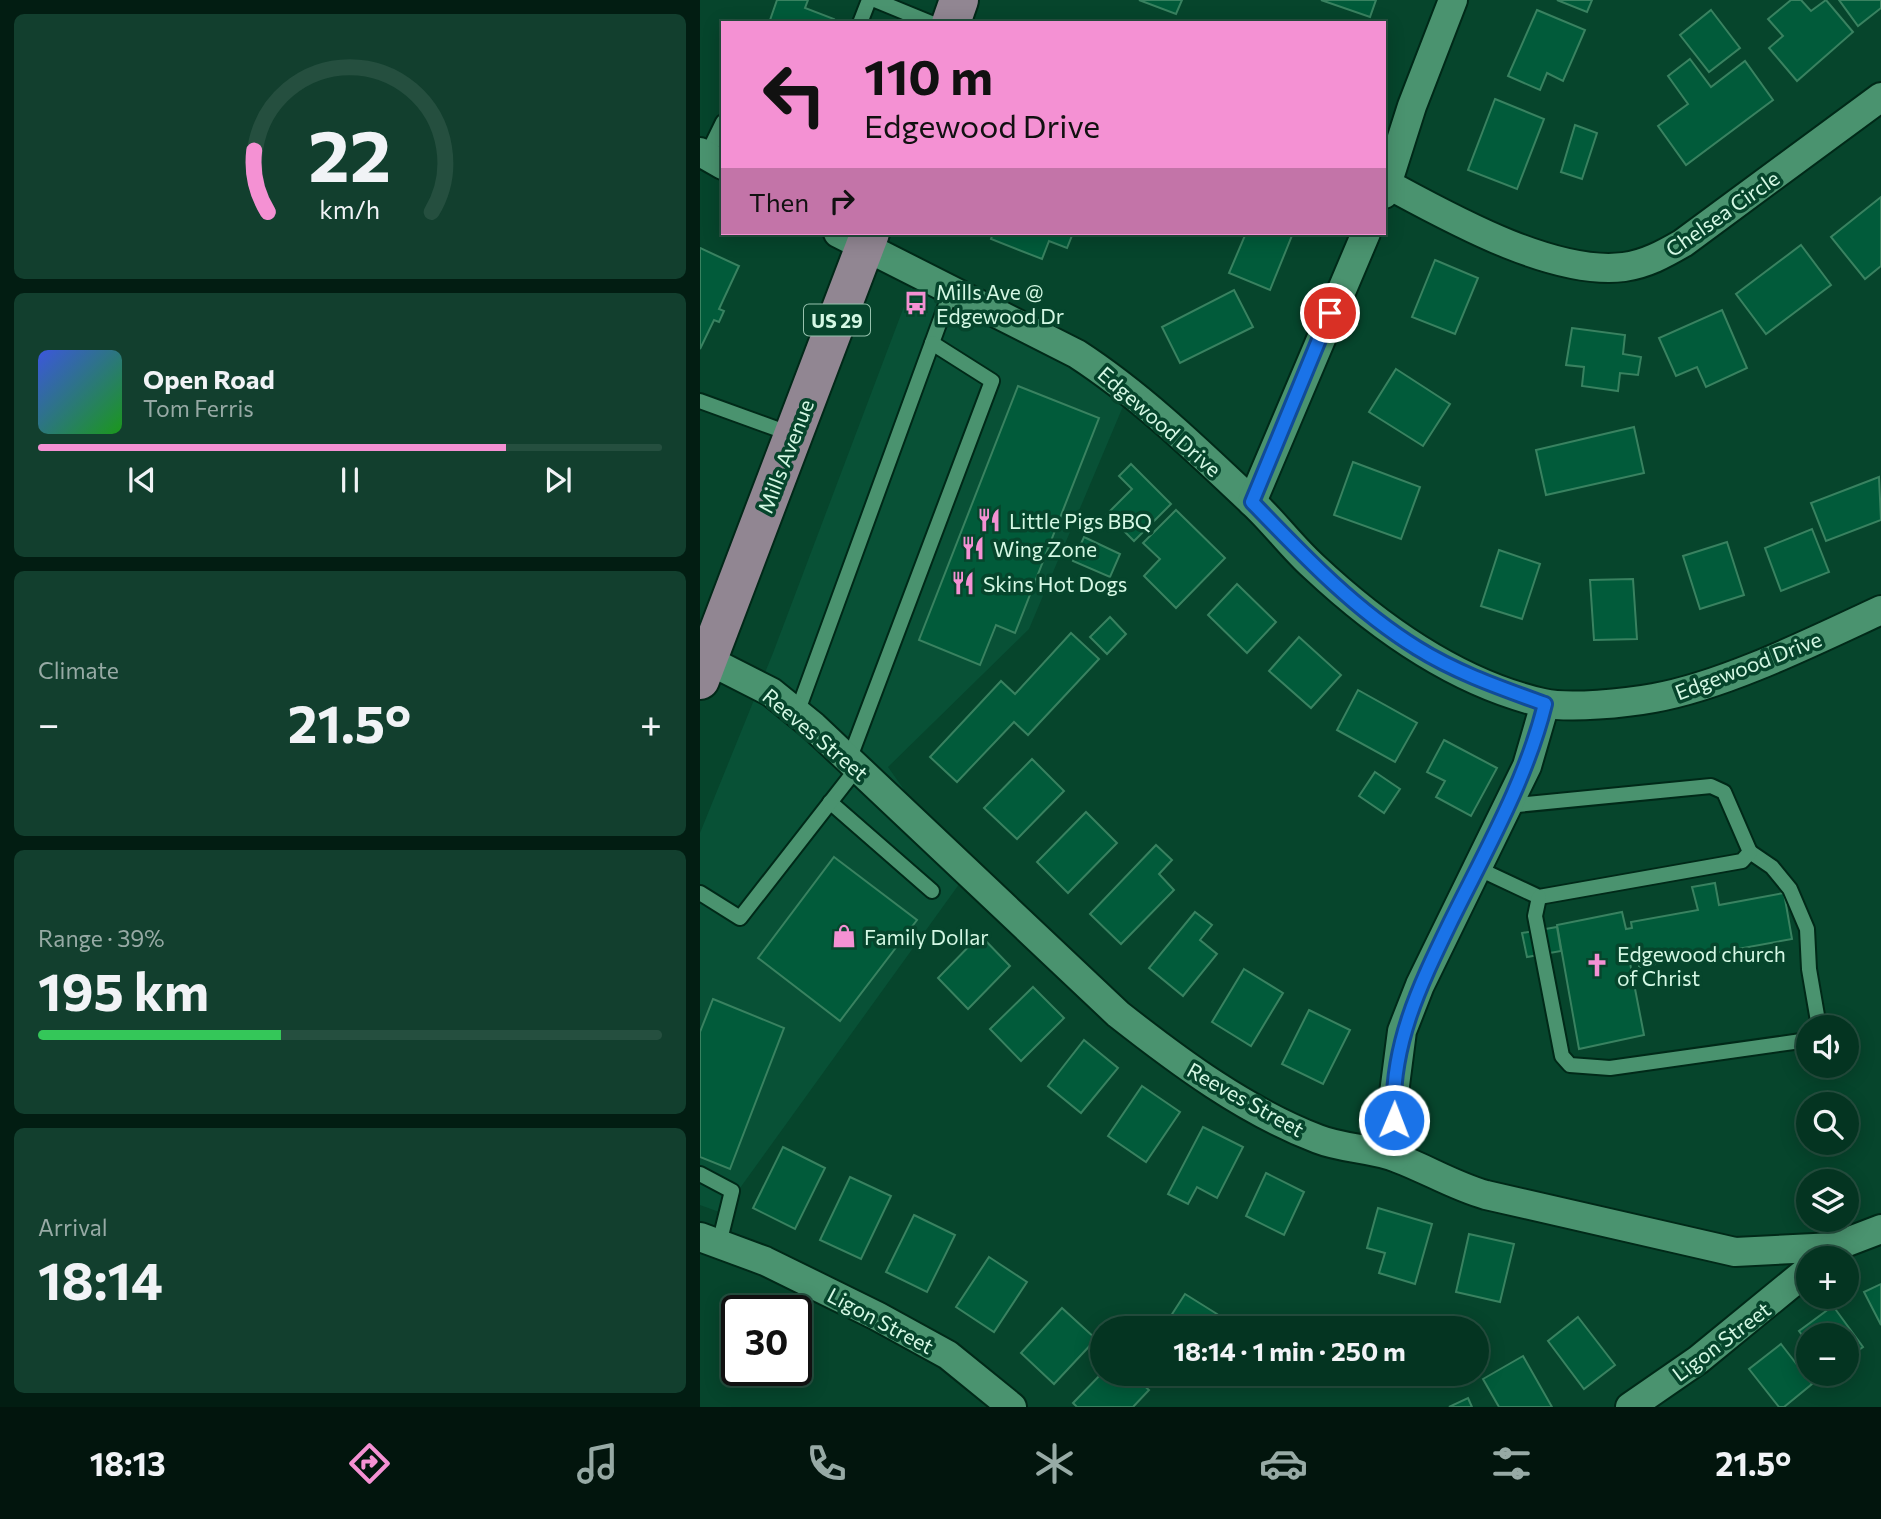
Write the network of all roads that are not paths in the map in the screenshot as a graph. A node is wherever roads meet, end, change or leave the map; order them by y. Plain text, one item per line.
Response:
1 (869, 0) edge
2 (875, 0) edge
3 (959, 0) edge
4 (1453, 0) edge
5 (861, 21) edge
6 (925, 21) edge
7 (952, 21) edge
8 (1881, 97) edge
9 (721, 127) edge
10 (707, 160) edge
11 (1387, 190) edge
12 (1365, 235) edge
13 (857, 238) edge
14 (951, 291) junction
15 (932, 343) junction
16 (700, 401) edge
17 (792, 434) junction
18 (1252, 502) junction
19 (1881, 610) edge
20 (704, 670) edge
21 (1545, 704) junction
22 (797, 713) junction
23 (853, 764) junction
24 (830, 802) junction
25 (1507, 806) junction
26 (1750, 852) junction
27 (1477, 868) junction
28 (932, 891) dead end
29 (700, 893) edge
30 (1539, 897) junction
31 (1817, 1015) edge
32 (1796, 1042) edge
33 (1396, 1157) junction
34 (700, 1174) edge
35 (1881, 1229) edge
36 (709, 1241) edge
37 (1842, 1246) edge
38 (1796, 1252) edge
39 (1796, 1280) edge
40 (1658, 1397) edge
41 (1012, 1407) edge
42 (1630, 1407) edge

1 - 5 lane
2 - 6 lane
3 - 7 main road
4 - 11 street
8 - 11 street, Chelsea Circle
9 - 10 lane
12 - 18 street
13 - 14 street, Edgewood Drive
13 - 17 main road, Mills Avenue / US 29
14 - 15 lane
14 - 18 street, Edgewood Drive
15 - 22 lane
15 - 23 lane
16 - 17 lane
17 - 20 main road, Mills Avenue / US 29
18 - 21 street, Edgewood Drive
19 - 21 street, Edgewood Drive
20 - 22 street, Reeves Street
21 - 25 street
22 - 23 street, Reeves Street
23 - 24 lane
23 - 33 street, Reeves Street
24 - 28 lane
24 - 29 lane
25 - 26 lane
25 - 27 street
26 - 30 lane
26 - 31 lane
27 - 30 lane
27 - 33 street
30 - 32 lane
33 - 38 street, Reeves Street
34 - 36 lane
35 - 37 street
36 - 41 street, Ligon Street
39 - 40 street, Ligon Street
40 - 42 street, Ligon Street

